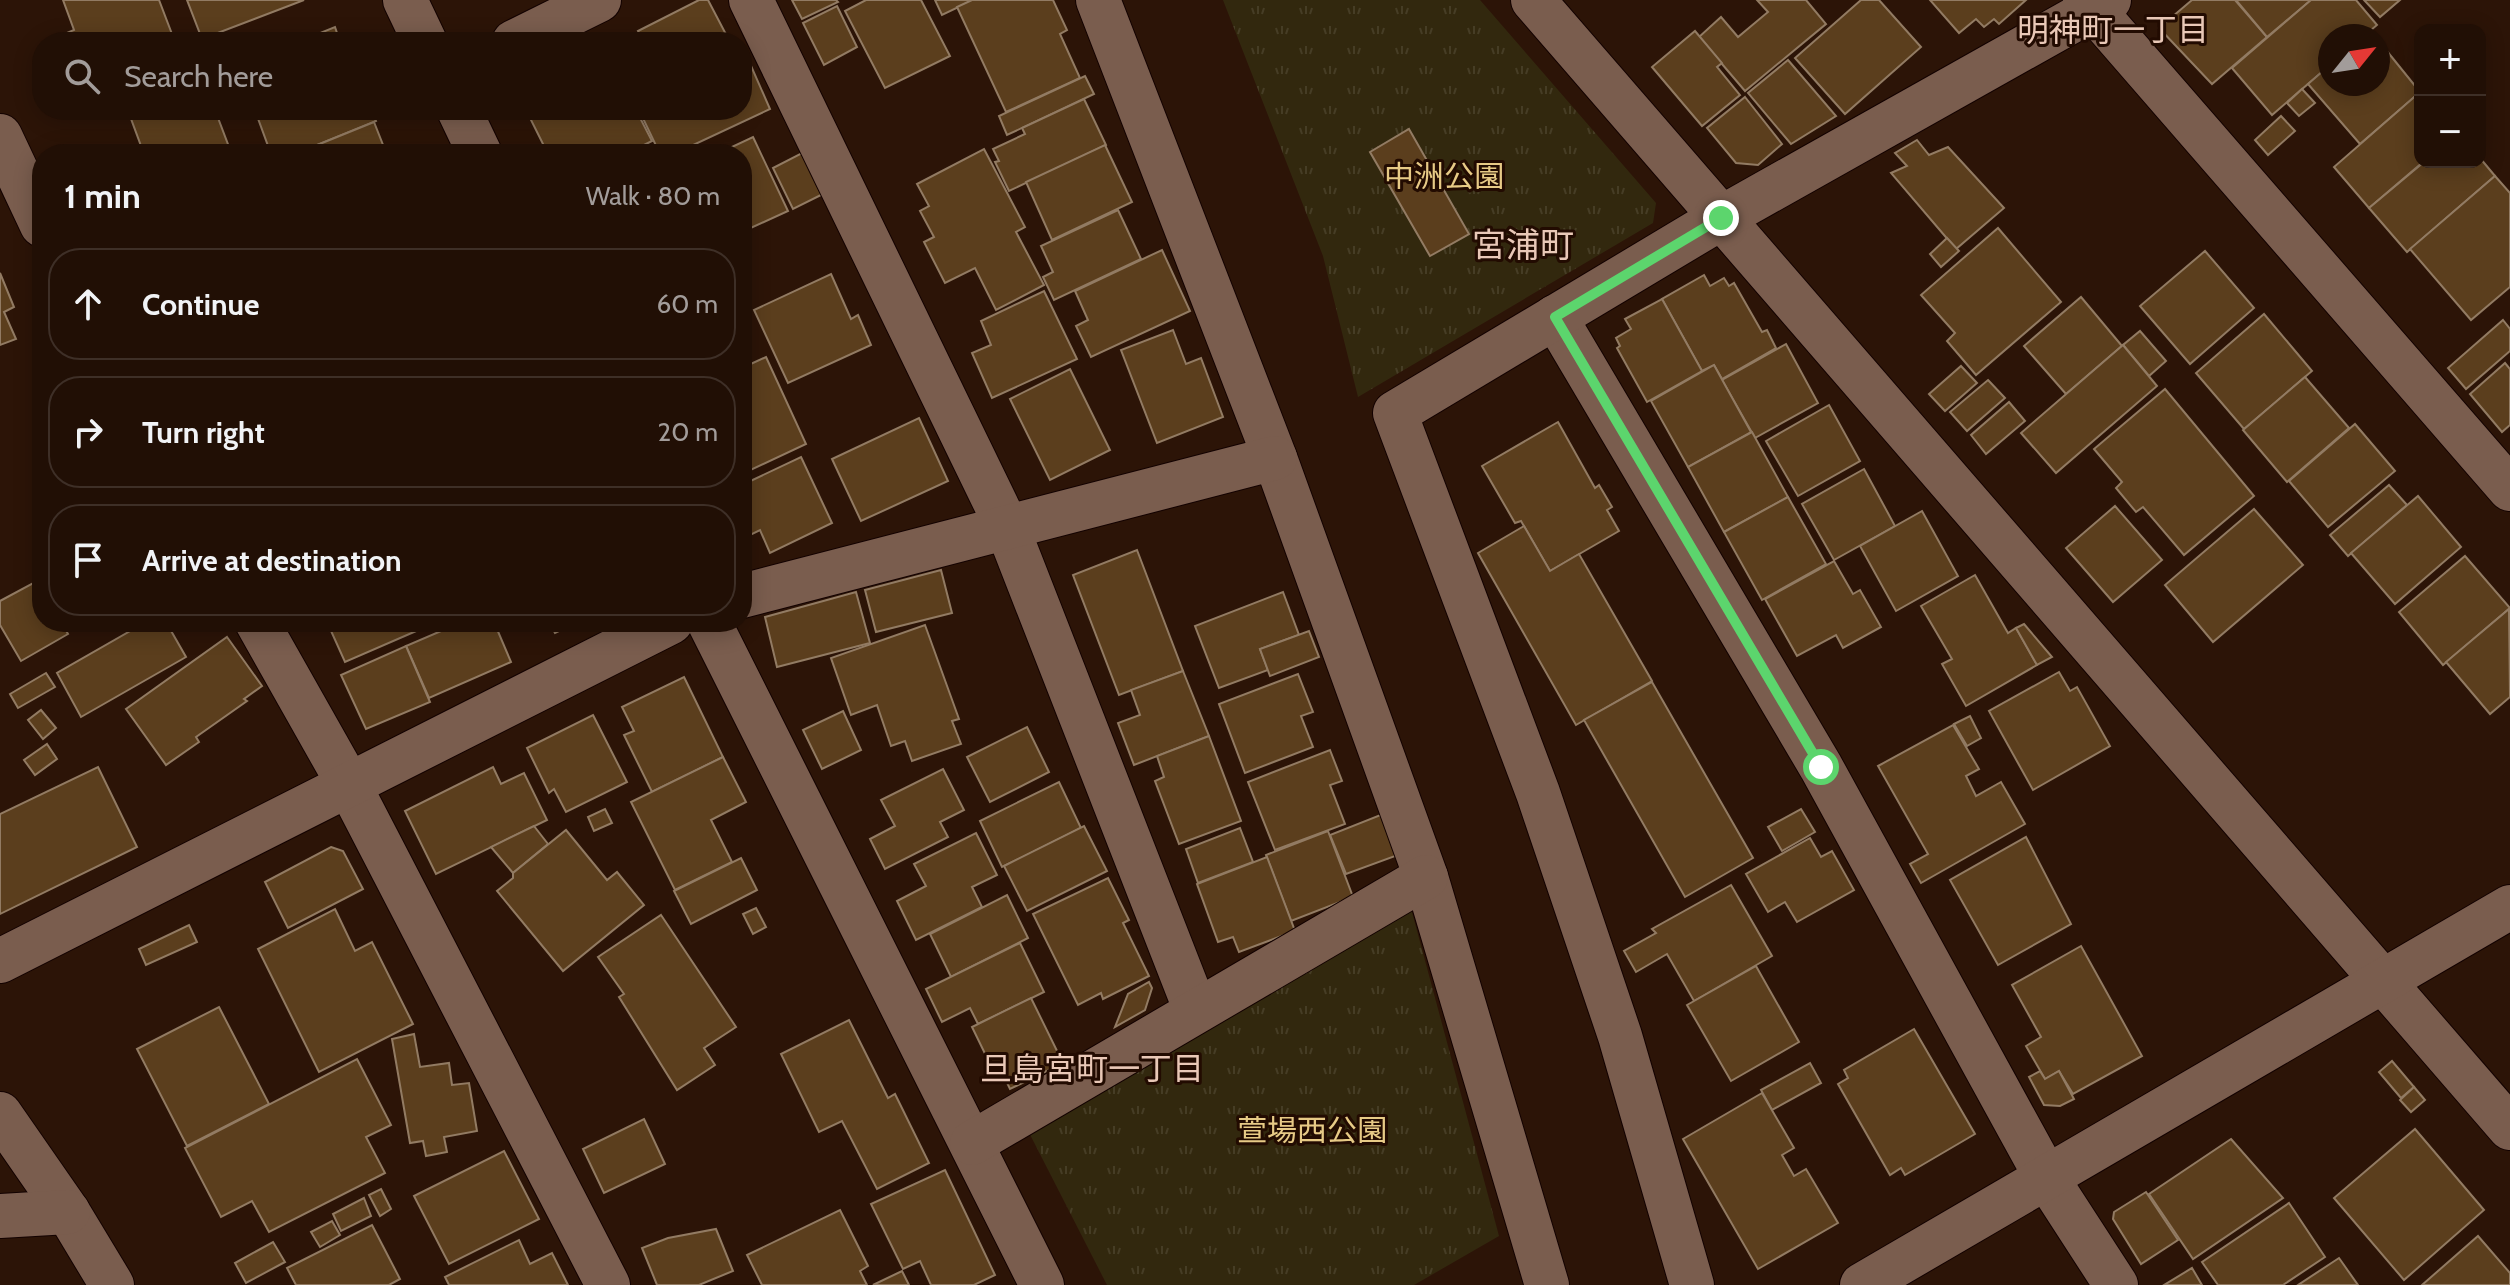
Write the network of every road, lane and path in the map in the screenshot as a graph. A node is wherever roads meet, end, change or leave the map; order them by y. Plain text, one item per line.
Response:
1 (405, 0) edge
2 (599, 0) edge
3 (751, 0) edge
4 (1098, 0) edge
5 (1533, 0) edge
6 (2096, 3) edge
7 (420, 32) edge
8 (534, 32) edge
9 (464, 120) edge
10 (0, 136) edge
11 (475, 144) edge
12 (32, 204) edge
13 (1721, 218) junction
14 (1555, 317) junction
15 (1275, 458) junction
16 (2510, 489) edge
17 (1007, 527) junction
18 (752, 593) edge
19 (263, 632) edge
20 (651, 632) edge
21 (714, 632) edge
22 (349, 785) junction
23 (1426, 877) junction
24 (2510, 907) edge
25 (0, 961) edge
26 (2383, 980) junction
27 (1196, 1011) junction
28 (0, 1114) edge
29 (2510, 1128) edge
30 (972, 1143) junction
31 (2046, 1177) junction
32 (68, 1212) junction
33 (0, 1216) edge
34 (112, 1285) edge
35 (608, 1285) edge
36 (1042, 1285) edge
37 (1547, 1285) edge
38 (1692, 1285) edge
39 (1862, 1285) edge
40 (2116, 1285) edge

1 - 7 street
2 - 8 street
3 - 17 street
4 - 15 street
5 - 13 street
6 - 13 street
6 - 16 street
9 - 11 street
10 - 12 street
13 - 14 street
13 - 26 street
14 - 31 street
14 - 38 street
15 - 17 street
15 - 23 street
17 - 18 street
17 - 27 street
19 - 22 street
20 - 22 street
21 - 30 street
22 - 25 street
22 - 35 street
23 - 27 street
23 - 37 street
24 - 26 street
26 - 29 street
26 - 31 street
27 - 30 street
28 - 32 street
30 - 36 street
31 - 39 street
31 - 40 street
32 - 33 street
32 - 34 street

